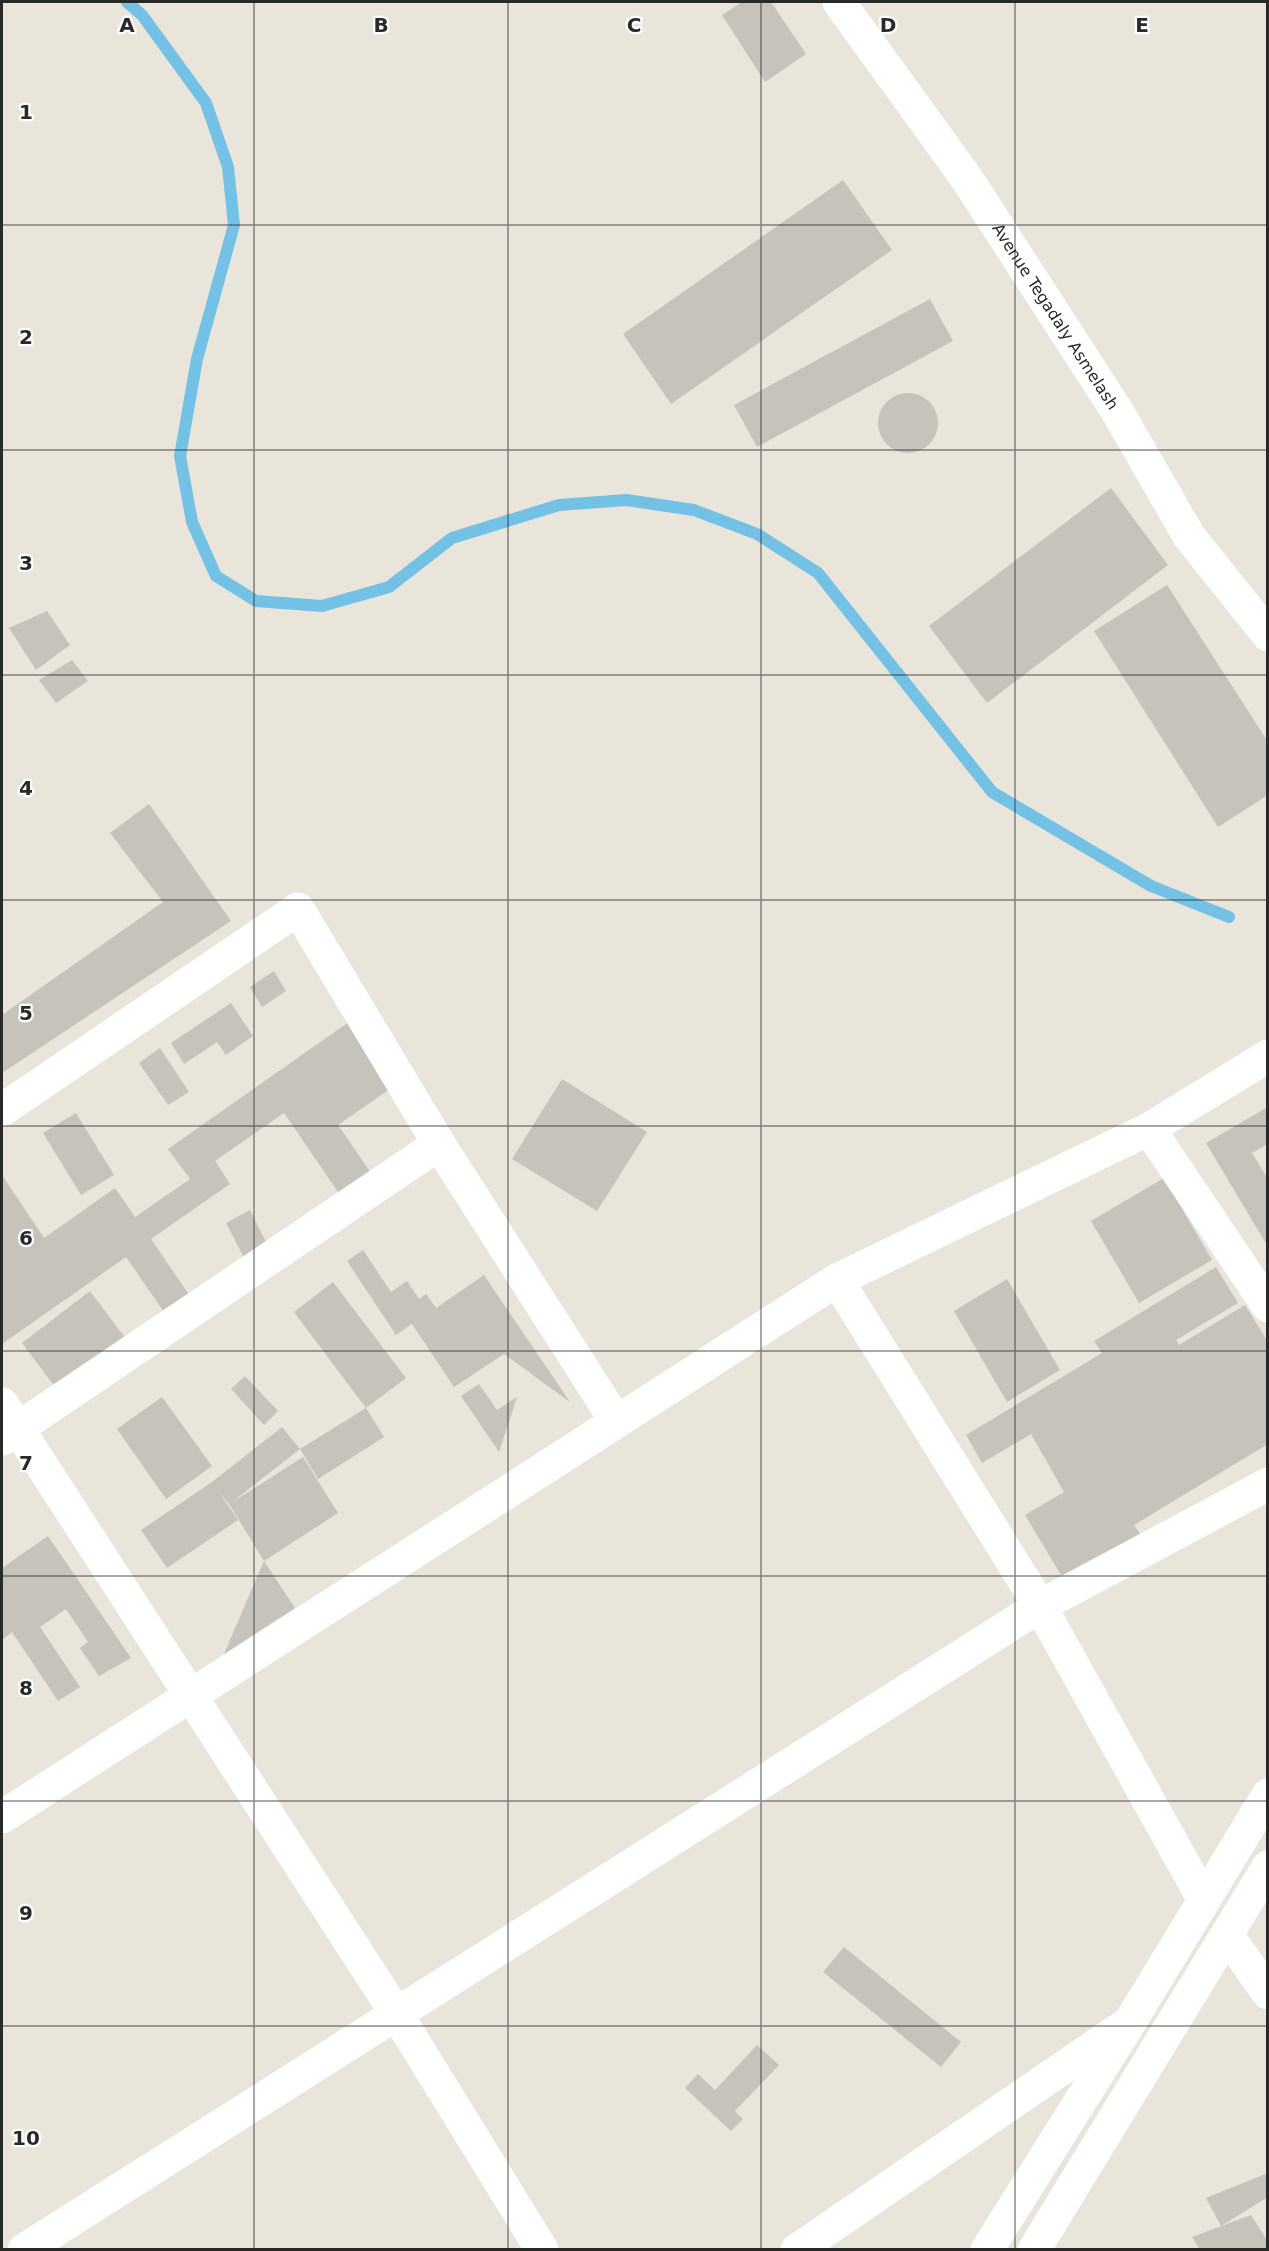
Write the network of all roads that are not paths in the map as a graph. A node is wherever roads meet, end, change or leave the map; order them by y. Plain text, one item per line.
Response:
1 (839, 2) edge
2 (1268, 635) edge
3 (1268, 1056) edge
4 (2, 1110) edge
5 (1149, 1129) junction
6 (439, 1144) junction
7 (837, 1280) junction
8 (1268, 1306) edge
9 (616, 1421) junction
10 (7, 1424) edge
11 (1268, 1484) edge
12 (1040, 1606) junction
13 (189, 1696) junction
14 (1268, 1795) edge
15 (2, 1816) edge
16 (1268, 1867) edge
17 (1204, 1900) junction
18 (1227, 1935) junction
19 (1268, 1994) edge
20 (396, 2013) junction
21 (1130, 2022) junction
22 (24, 2250) edge
23 (542, 2250) edge
24 (797, 2250) edge
25 (987, 2250) edge
26 (1034, 2250) edge

1 - 2 street, Avenue Tegadaly Asmelash
3 - 5 street
4 - 6 street
5 - 7 street
5 - 8 street
6 - 9 street
6 - 10 street
7 - 9 street
7 - 12 street
9 - 13 street
10 - 13 street
11 - 12 street
12 - 17 street
12 - 20 street
13 - 15 street
13 - 20 street
14 - 17 street
16 - 18 street
17 - 21 street
18 - 19 street
18 - 26 street
20 - 22 street
20 - 23 street
21 - 24 street
21 - 25 street

